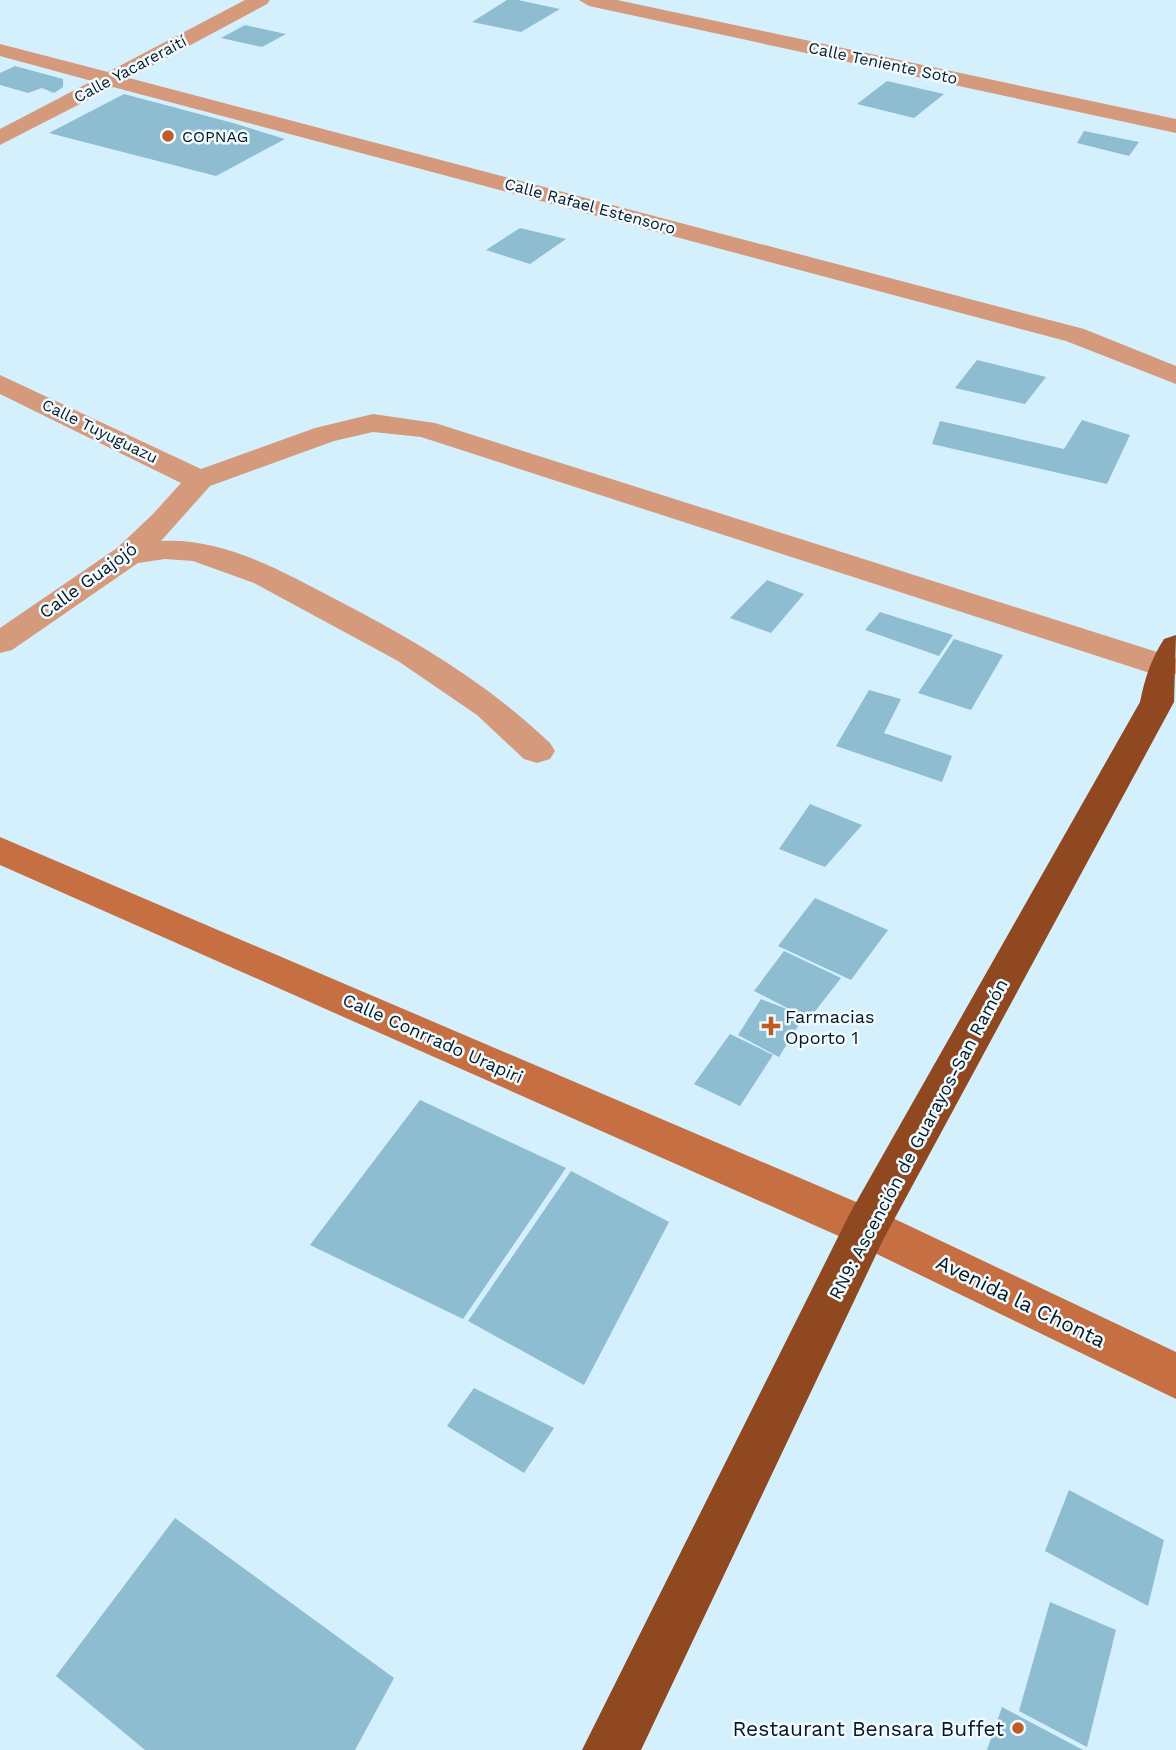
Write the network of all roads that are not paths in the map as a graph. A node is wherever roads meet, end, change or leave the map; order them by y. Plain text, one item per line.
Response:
1 (260, 0) edge
2 (589, 0) edge
3 (0, 50) edge
4 (114, 79) junction
5 (1176, 126) edge
6 (0, 138) edge
7 (1176, 376) edge
8 (0, 383) edge
9 (199, 480) junction
10 (128, 555) junction
11 (0, 643) edge
12 (1169, 681) edge
13 (537, 751) dead end
14 (0, 850) edge
15 (866, 1227) junction
16 (1176, 1376) edge
17 (611, 1750) edge

1 - 4 street, Calle Yacareraití
2 - 5 street, Calle Teniente Soto
3 - 4 street, Calle Rafael Estensoro
4 - 6 street, Calle Yacareraití
4 - 7 street, Calle Rafael Estensoro
8 - 9 street, Calle Tuyuguazu
9 - 10 street, Calle Guajojó
9 - 12 street
10 - 11 street, Calle Guajojó
10 - 13 street
12 - 15 highway, RN9: Ascención de Guarayos-San Ramón
14 - 15 street, Calle Conrrado Urapiri
15 - 16 street, Avenida la Chonta
15 - 17 highway, RN9: Ascención de Guarayos-San Ramón

